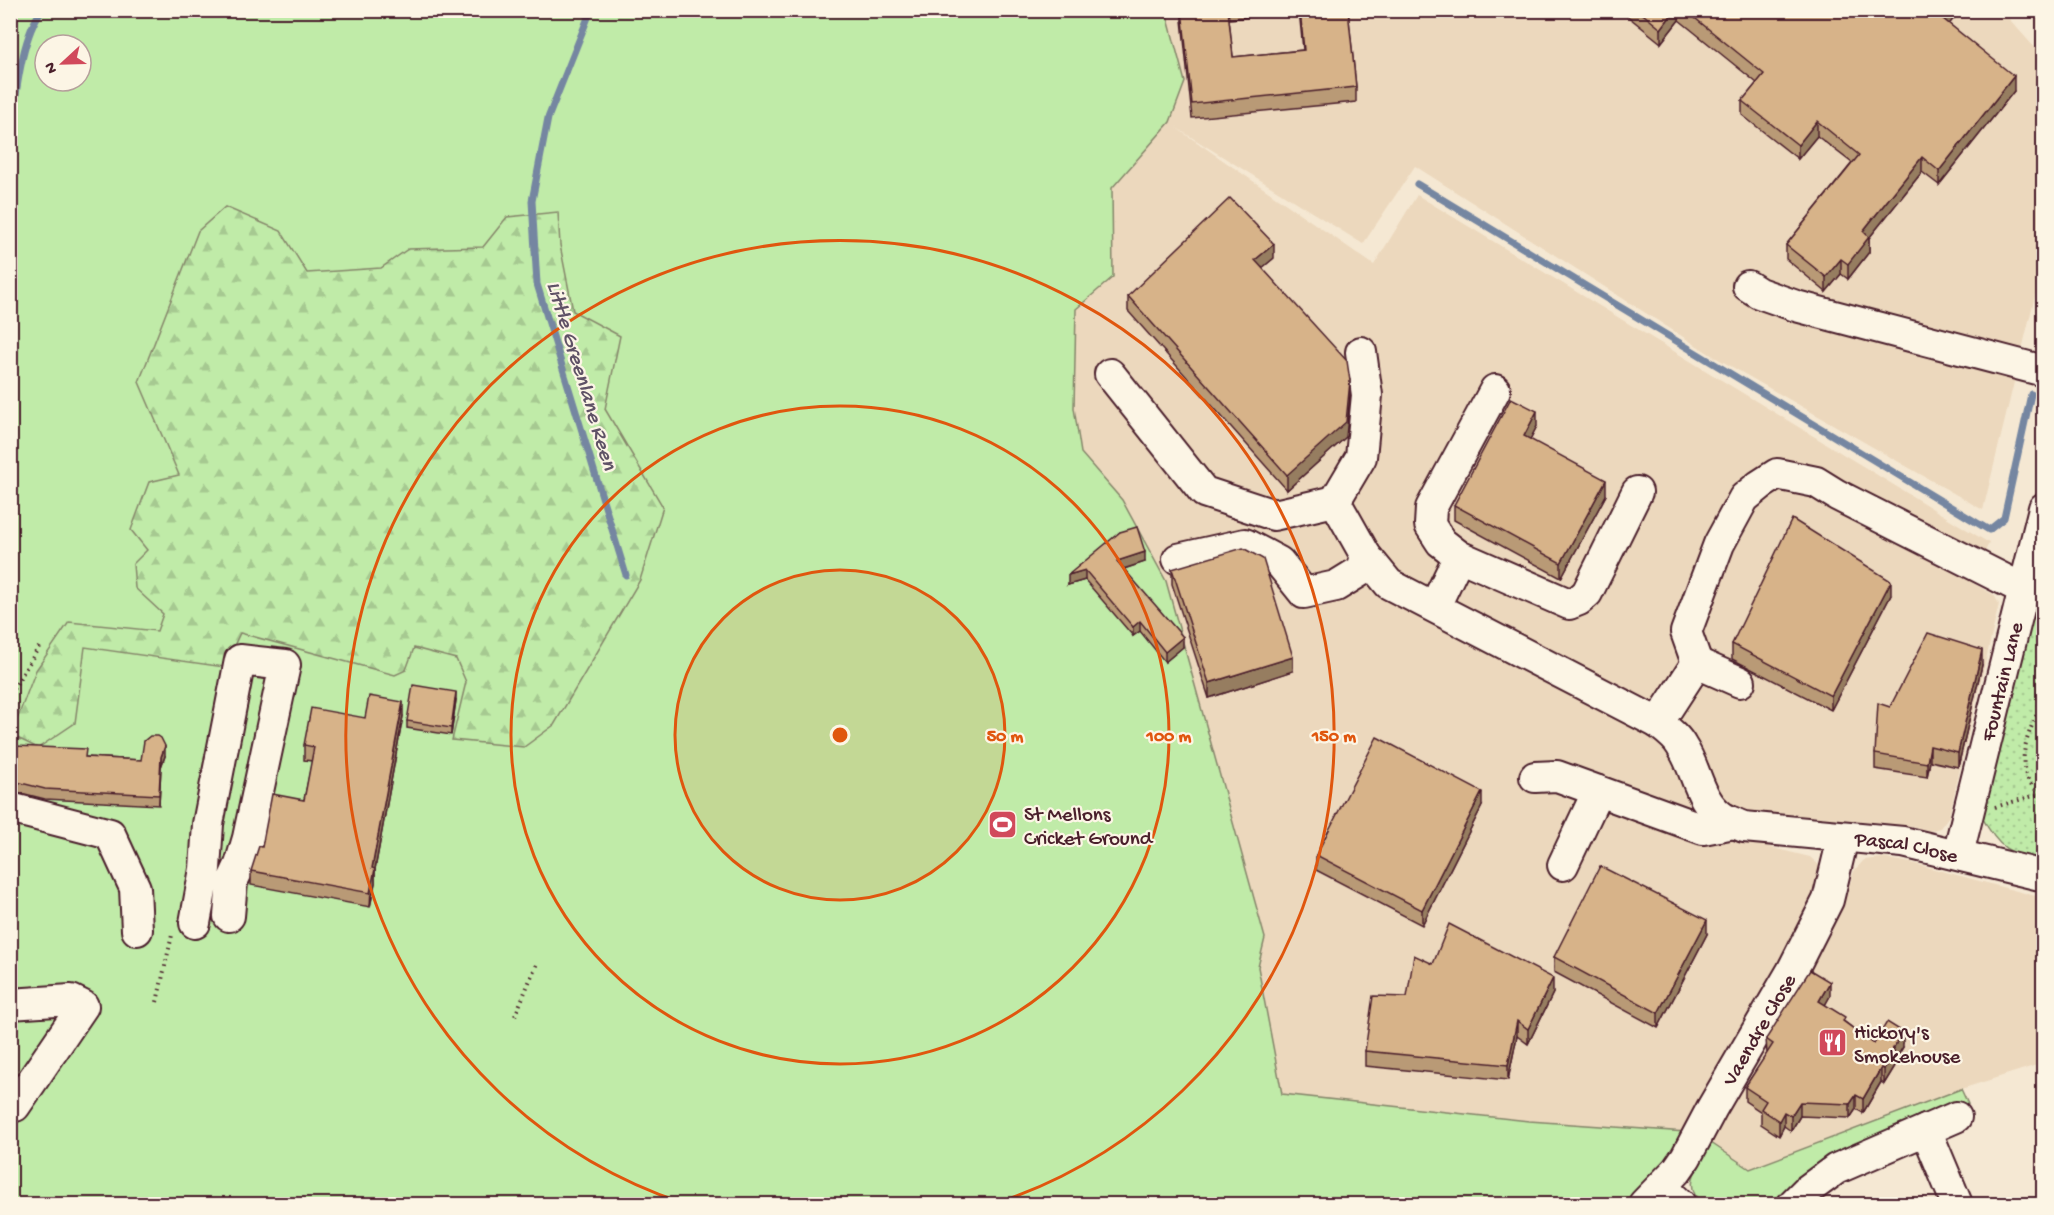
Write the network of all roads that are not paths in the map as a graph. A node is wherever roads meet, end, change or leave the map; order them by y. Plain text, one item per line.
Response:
1 (1748, 286) dead end
2 (1361, 352) dead end
3 (2043, 371) edge
4 (1110, 374) dead end
5 (1495, 390) dead end
6 (1637, 492) dead end
7 (1335, 501) junction
8 (2043, 508) edge
9 (1366, 556) junction
10 (1459, 556) junction
11 (1178, 559) dead end
12 (2023, 589) junction
13 (1435, 606) junction
14 (1697, 663) junction
15 (1740, 682) dead end
16 (1658, 723) junction
17 (1535, 777) dead end
18 (1598, 791) junction
19 (10, 808) edge
20 (1734, 823) junction
21 (1843, 838) junction
22 (1958, 854) junction
23 (1563, 865) dead end
24 (2043, 876) edge
25 (229, 916) dead end
26 (184, 926) road end
27 (137, 930) dead end
28 (10, 1004) edge
29 (15, 1106) dead end
30 (1956, 1117) dead end
31 (1926, 1130) junction
32 (1662, 1199) edge
33 (1793, 1204) edge
34 (1958, 1204) edge

1 - 3 street
2 - 7 street
4 - 7 street
5 - 10 street
6 - 10 street
7 - 9 street
8 - 12 street, Fountain Lane
9 - 11 street
9 - 13 street
10 - 13 street
12 - 14 street
12 - 22 street, Fountain Lane
13 - 16 street
14 - 15 street
14 - 16 street
16 - 20 street
17 - 18 street
18 - 20 street
18 - 23 street
19 - 27 street
20 - 21 street, Pascal Close
21 - 22 street, Pascal Close
21 - 32 street, Vaendre Close
22 - 24 street, Pascal Close
25 - 26 street
28 - 29 street
30 - 31 street
31 - 33 street
31 - 34 street

